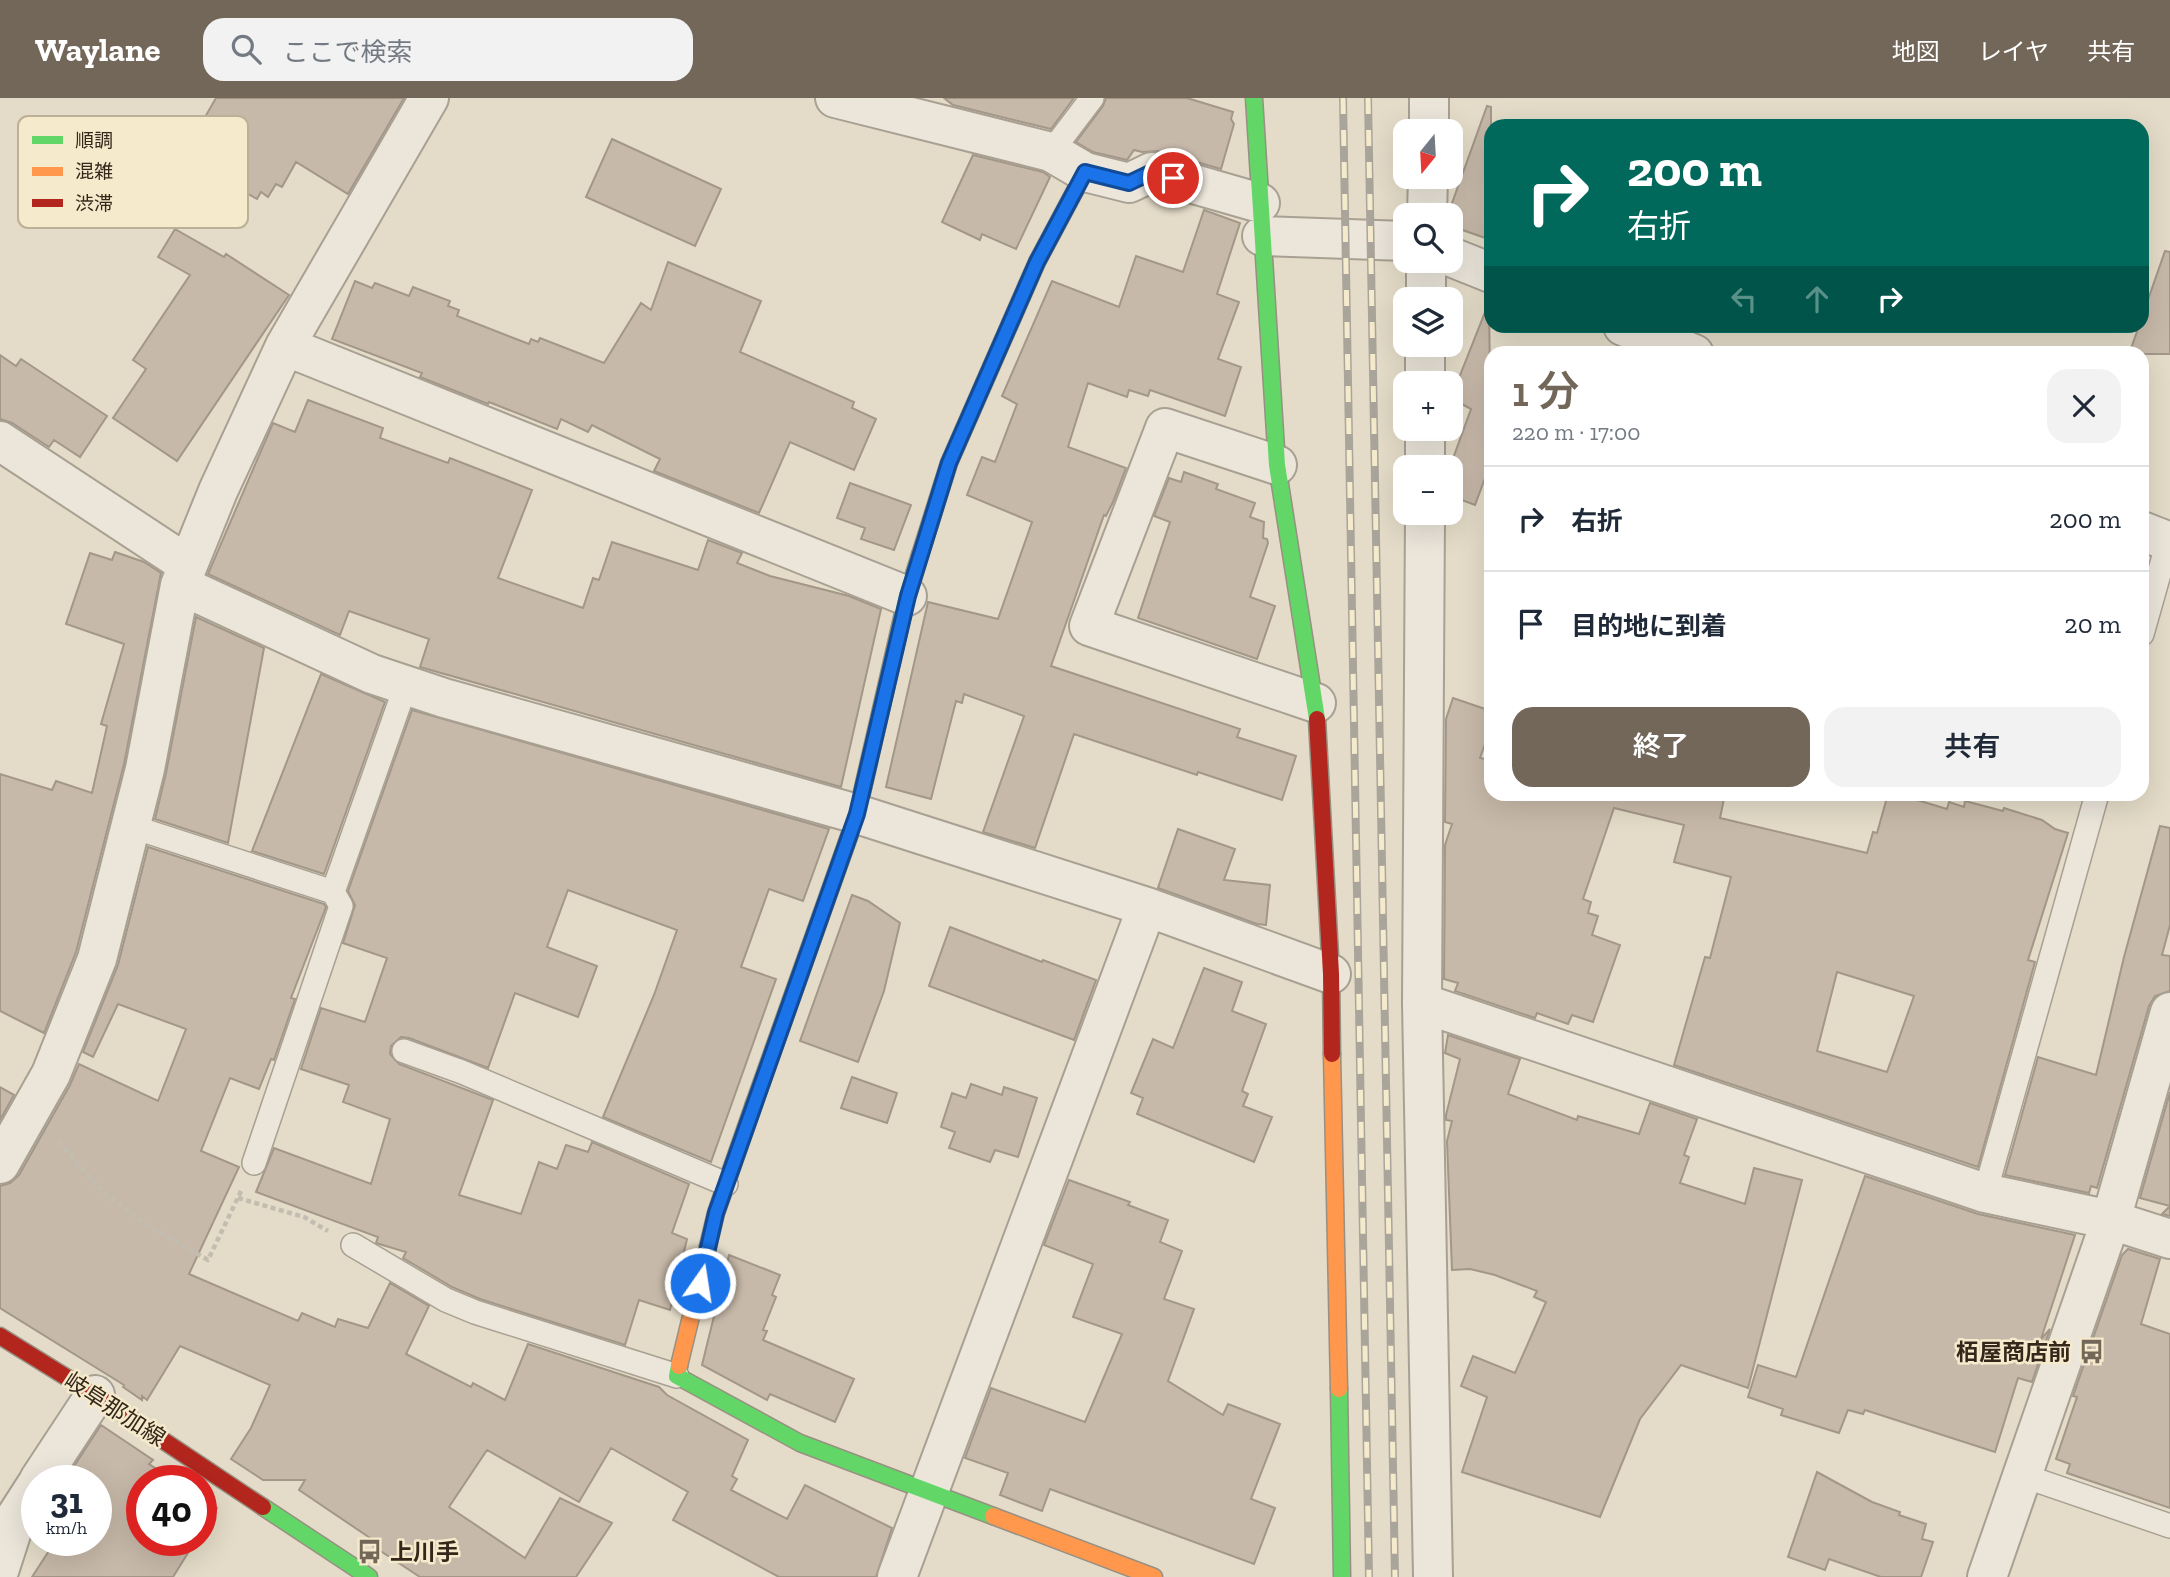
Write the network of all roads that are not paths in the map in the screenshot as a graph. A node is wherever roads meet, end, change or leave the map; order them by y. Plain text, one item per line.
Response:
1 (429, 98) edge
2 (835, 98) edge
3 (1092, 98) edge
4 (1254, 98) edge
5 (1429, 98) edge
6 (1429, 119) edge
7 (1051, 152) junction
8 (1085, 172) junction
9 (1261, 220) junction
10 (1393, 239) edge
11 (1463, 262) edge
12 (1484, 270) edge
13 (1641, 333) edge
14 (285, 346) junction
15 (1674, 346) edge
16 (0, 441) edge
17 (1277, 465) junction
18 (1424, 525) edge
19 (2163, 537) edge
20 (184, 575) junction
21 (908, 596) junction
22 (2149, 602) edge
23 (406, 685) junction
24 (1317, 703) junction
25 (2095, 801) edge
26 (857, 814) junction
27 (130, 826) junction
28 (333, 892) junction
29 (1147, 907) junction
30 (1331, 974) junction
31 (1422, 1003) junction
32 (2170, 1012) edge
33 (404, 1051) dead end
34 (254, 1163) road end
35 (0, 1164) edge
36 (726, 1184) junction
37 (1985, 1193) junction
38 (2111, 1220) junction
39 (2170, 1239) edge
40 (353, 1245) road end
41 (0, 1336) edge
42 (677, 1376) junction
43 (95, 1395) junction
44 (49, 1465) edge
45 (2024, 1476) junction
46 (929, 1492) junction
47 (21, 1509) edge
48 (2170, 1526) edge
49 (0, 1568) edge
50 (369, 1577) edge
51 (897, 1577) edge
52 (1154, 1577) edge
53 (1342, 1577) edge
54 (1433, 1577) edge
55 (1987, 1577) edge

1 - 14 street
2 - 7 street
3 - 7 lane
4 - 9 street
5 - 6 street
7 - 8 street
8 - 9 street
8 - 21 street
9 - 10 street
9 - 17 street
11 - 12 street
13 - 15 street
14 - 20 street
14 - 21 street
16 - 20 street
17 - 24 street
17 - 24 street
18 - 31 street
19 - 22 lane
20 - 23 street
20 - 27 street
21 - 26 street
23 - 26 street
23 - 28 lane
24 - 30 street
25 - 37 lane
26 - 29 street
26 - 36 street
27 - 28 lane
27 - 35 street
28 - 34 lane
29 - 30 street
29 - 46 street
30 - 53 street
31 - 37 street
31 - 54 street
32 - 38 street
33 - 36 lane
36 - 42 street
37 - 38 street
38 - 39 street
38 - 45 street
40 - 42 lane
41 - 43 street, 岐阜那加線
42 - 46 street
43 - 44 street
43 - 50 street, 岐阜那加線
45 - 48 lane
45 - 55 street
46 - 51 street
46 - 52 street
47 - 49 street

